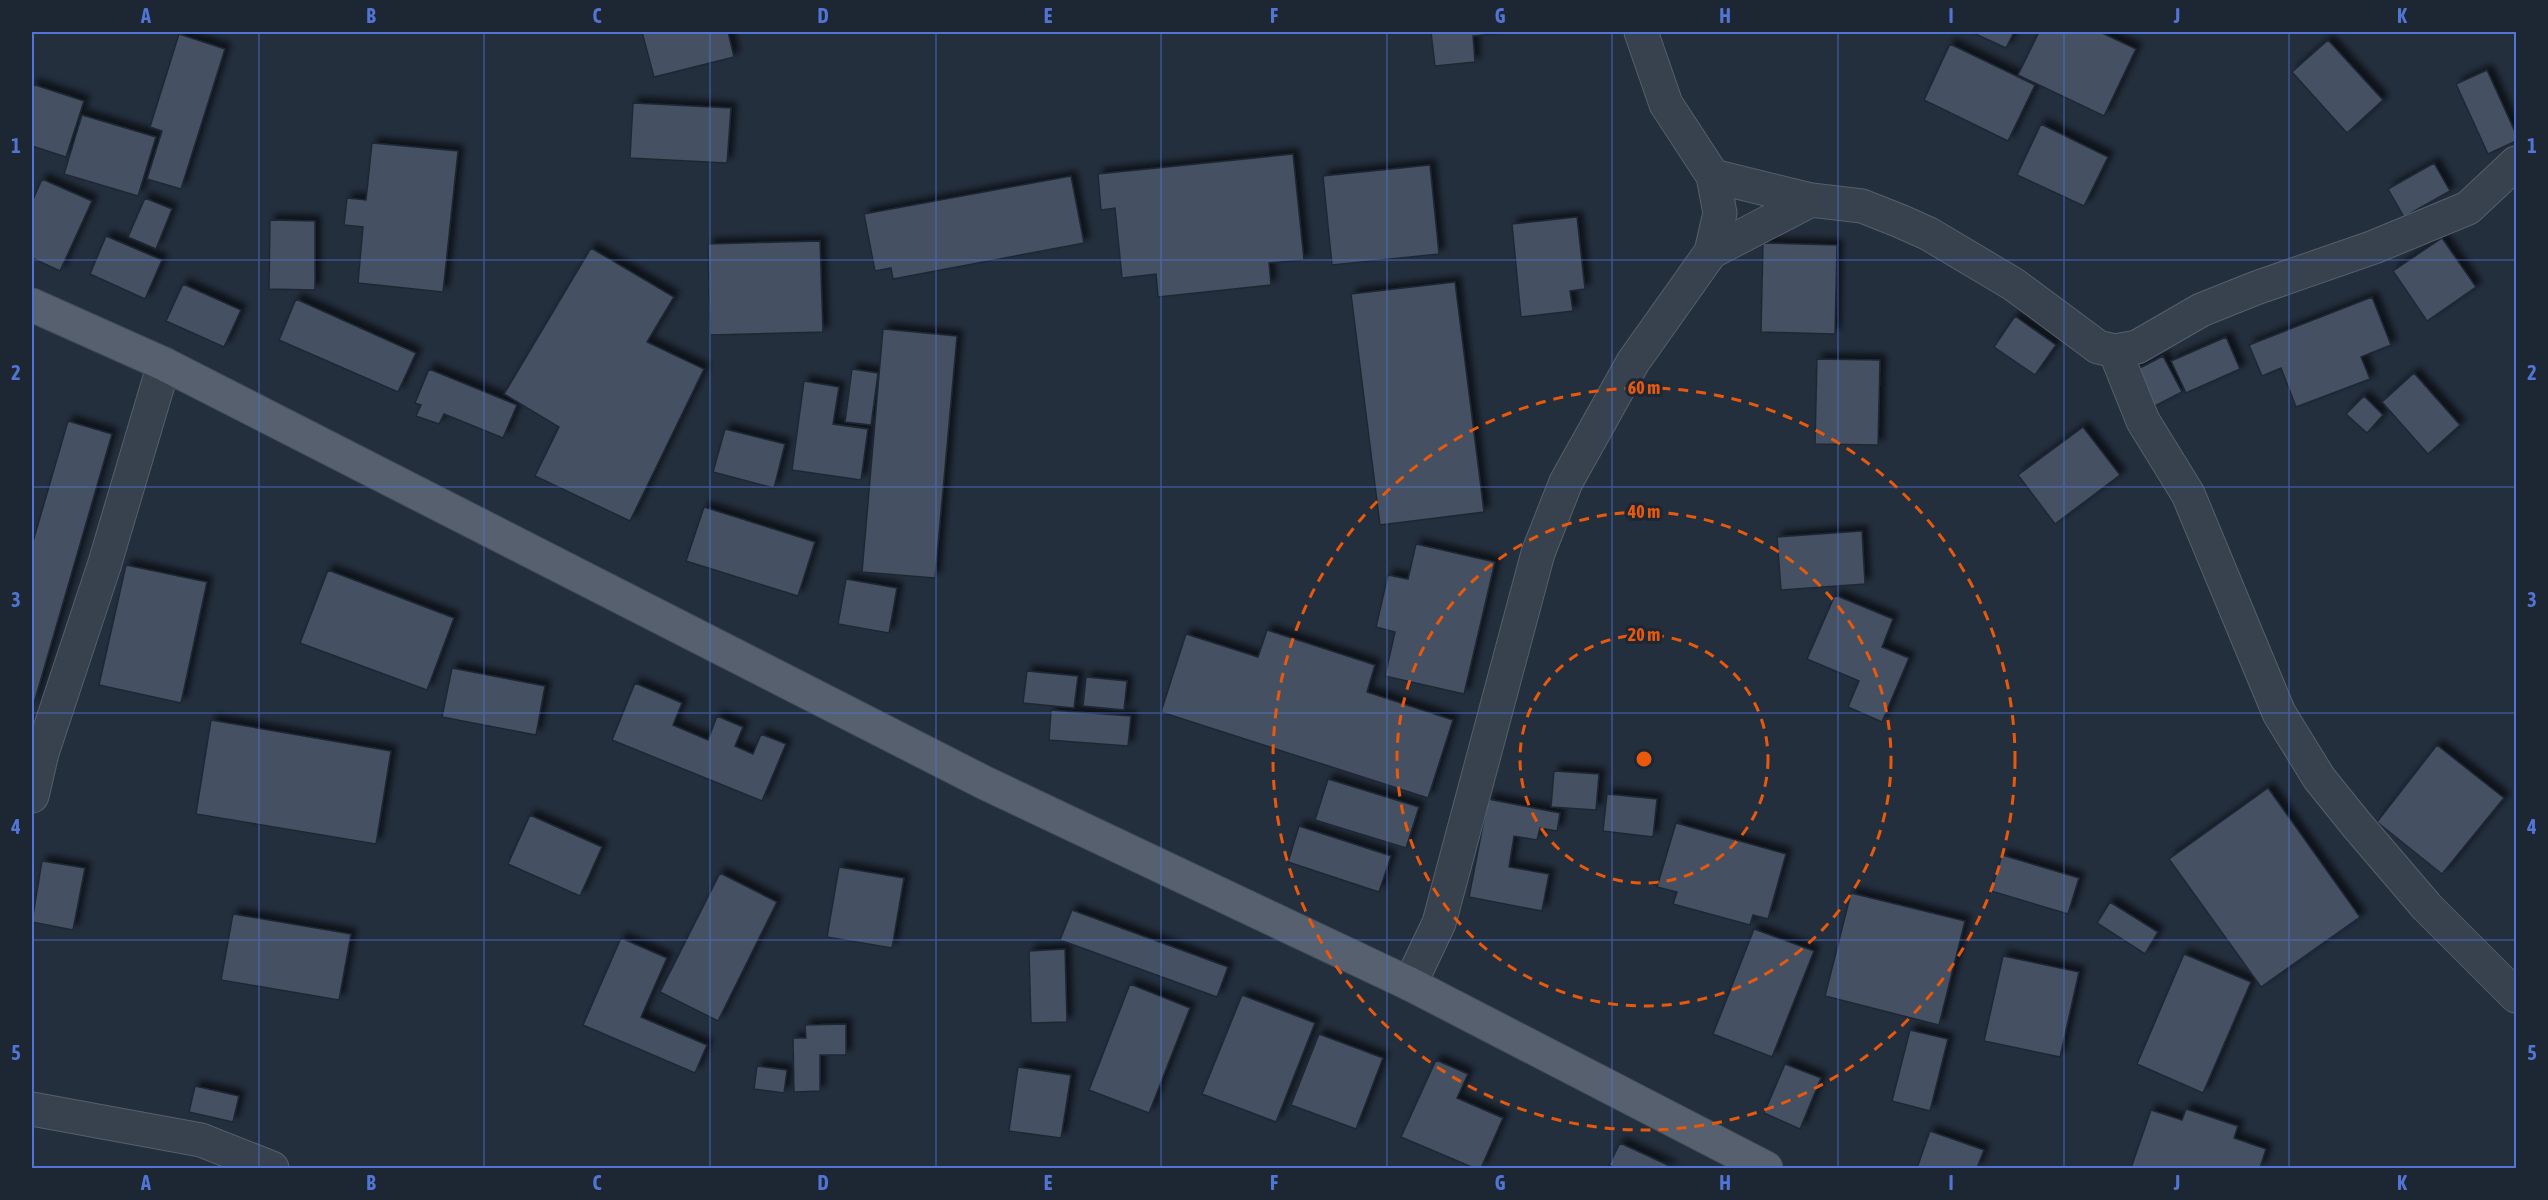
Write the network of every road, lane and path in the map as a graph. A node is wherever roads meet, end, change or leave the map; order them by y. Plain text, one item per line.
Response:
1 (1641, 32) edge
2 (2517, 163) edge
3 (1713, 176) junction
4 (1811, 200) junction
5 (1712, 252) junction
6 (32, 304) edge
7 (2115, 351) junction
8 (164, 364) junction
9 (32, 796) edge
10 (1410, 984) junction
11 (2517, 996) edge
12 (32, 1109) edge
13 (273, 1168) edge
14 (1766, 1168) edge

1 - 3 street
2 - 7 street
3 - 4 street
3 - 5 street
4 - 5 street
4 - 7 street
5 - 10 street
6 - 8 main road
7 - 11 street
8 - 9 street
8 - 10 main road
10 - 14 main road
12 - 13 street

